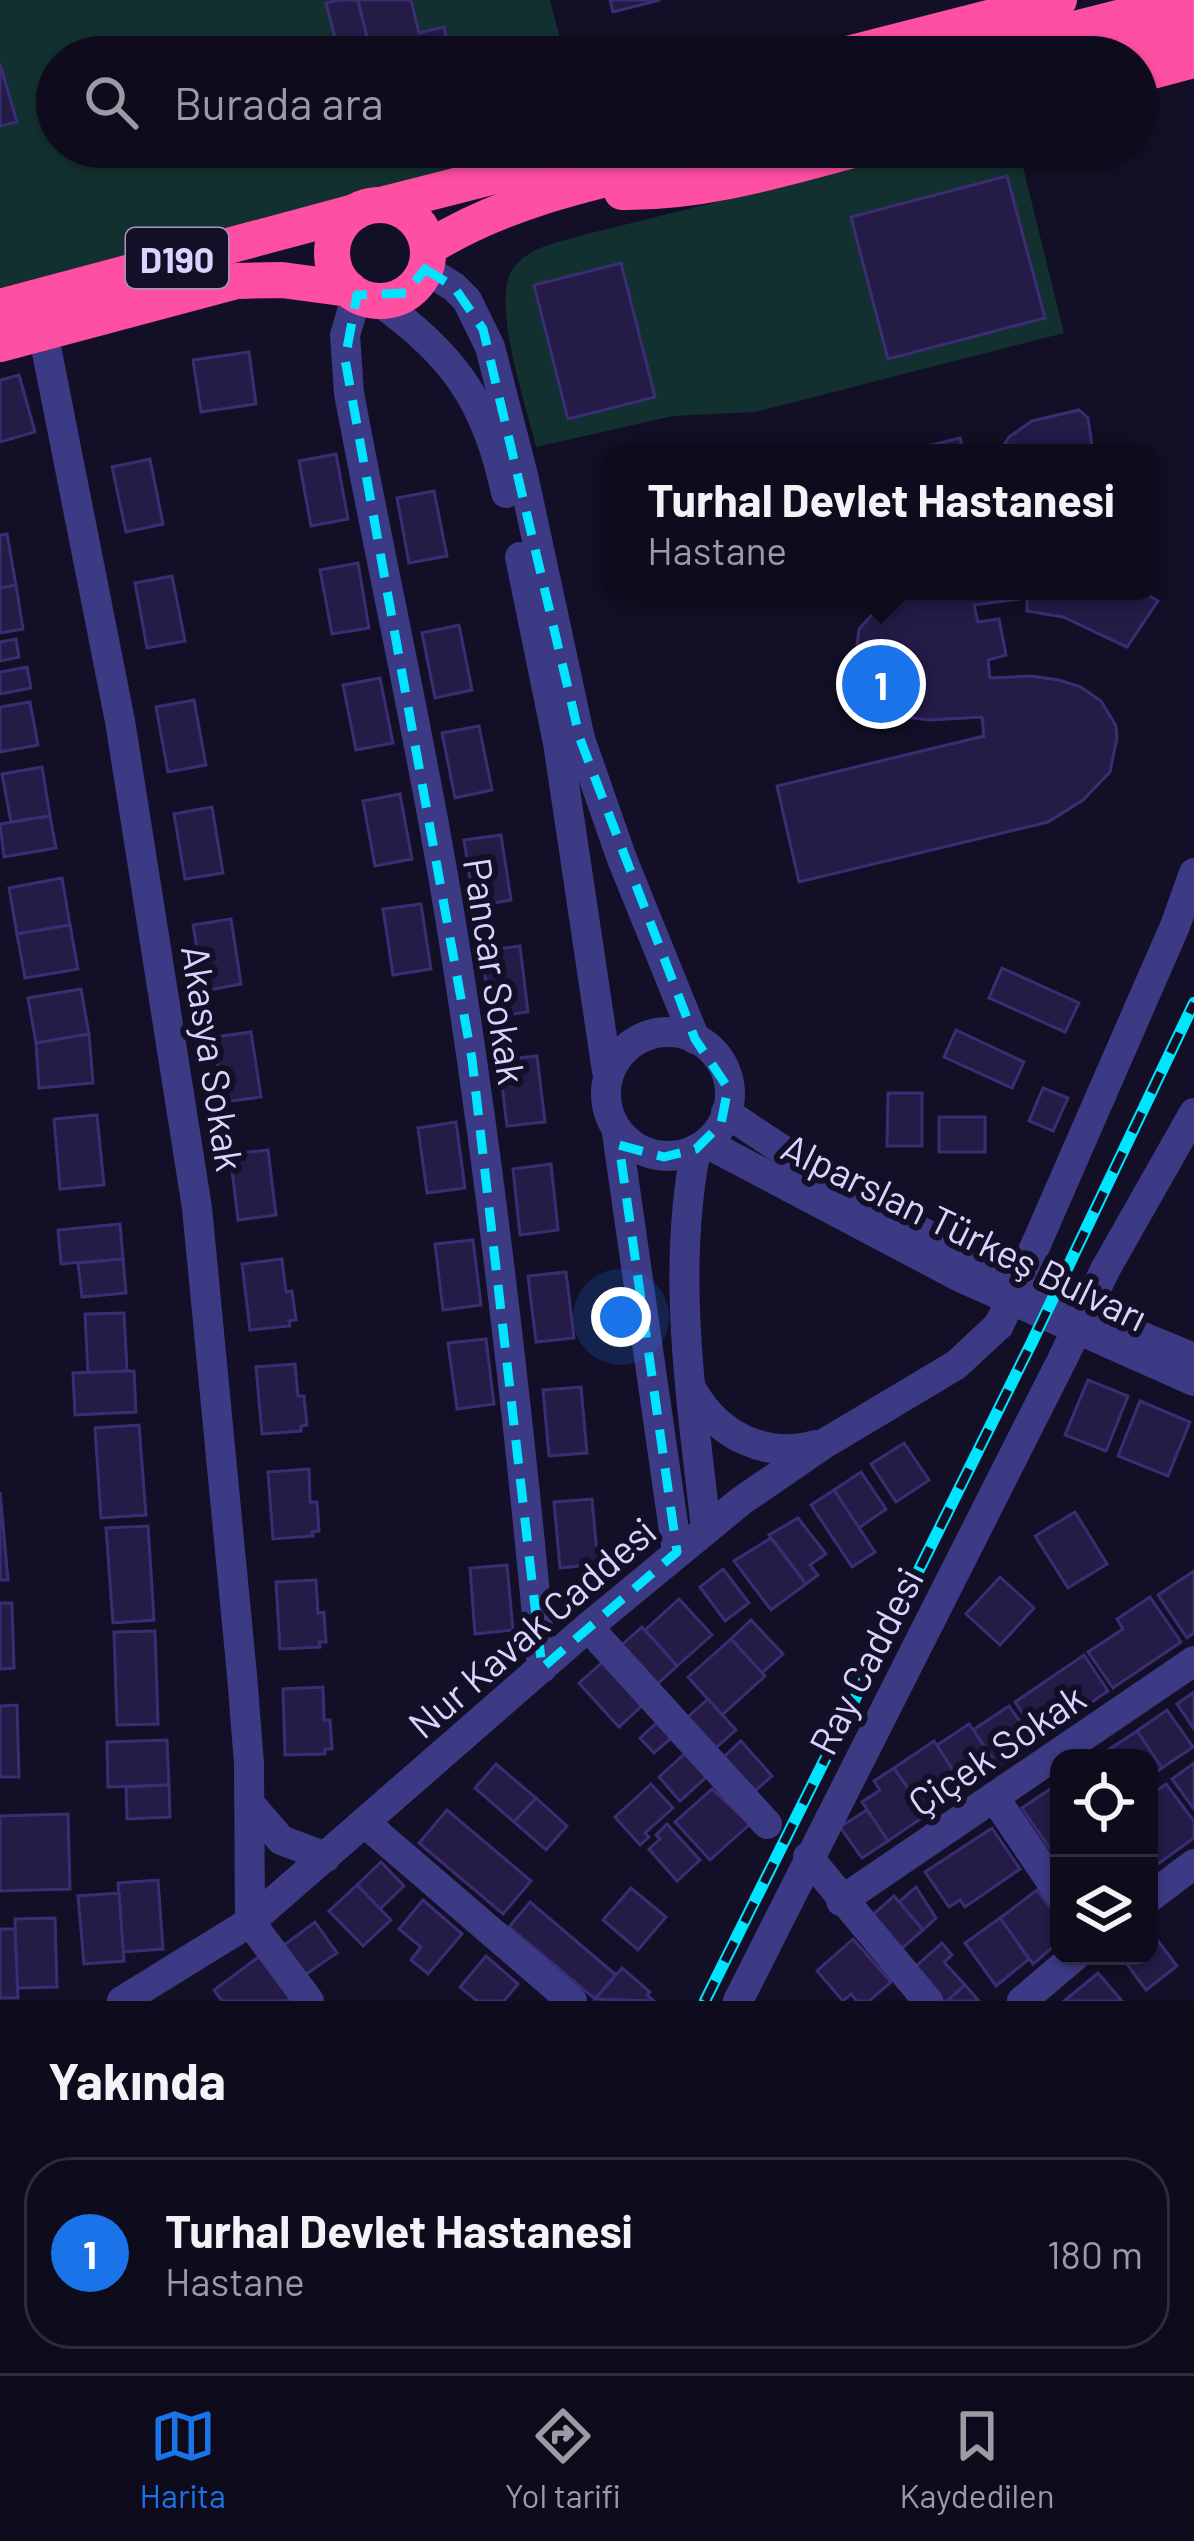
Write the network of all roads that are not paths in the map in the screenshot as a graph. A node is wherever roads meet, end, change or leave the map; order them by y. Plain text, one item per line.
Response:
1 (1189, 0) edge
2 (1050, 1) edge
3 (1194, 32) edge
4 (916, 36) edge
5 (1047, 36) edge
6 (1158, 41) edge
7 (1194, 60) edge
8 (1158, 69) edge
9 (557, 168) edge
10 (569, 168) edge
11 (587, 168) edge
12 (784, 168) edge
13 (368, 208) junction
14 (426, 258) junction
15 (361, 295) junction
16 (0, 308) edge
17 (44, 332) junction
18 (0, 344) edge
19 (1194, 873) edge
20 (695, 1039) junction
21 (608, 1071) junction
22 (726, 1112) junction
23 (1194, 1113) edge
24 (617, 1133) junction
25 (701, 1146) junction
26 (1021, 1280) junction
27 (1194, 1358) edge
28 (1194, 1382) edge
29 (691, 1388) junction
30 (827, 1442) junction
31 (706, 1528) junction
32 (676, 1552) junction
33 (588, 1627) junction
34 (1194, 1661) edge
35 (542, 1668) junction
36 (994, 1797) junction
37 (250, 1804) junction
38 (365, 1823) junction
39 (767, 1824) dead end
40 (326, 1857) junction
41 (808, 1857) junction
42 (1194, 1864) edge
43 (1050, 1880) edge
44 (1158, 1891) edge
45 (841, 1901) junction
46 (250, 1922) junction
47 (1064, 1965) edge
48 (122, 2001) edge
49 (309, 2001) edge
50 (572, 2001) edge
51 (738, 2001) edge
52 (928, 2001) edge
53 (1022, 2001) edge

1 - 5 highway
2 - 4 highway
3 - 6 highway
7 - 8 highway
9 - 13 highway, D190
10 - 14 highway, D190
11 - 12 highway
13 - 14 highway
13 - 15 highway
13 - 16 highway, D190
14 - 15 highway
14 - 20 street
15 - 17 highway, D190
15 - 21 street
15 - 35 street, Pancar Sokak
17 - 18 highway, D190
17 - 37 street, Akasya Sokak
19 - 26 street, bridge
20 - 21 street
20 - 22 street
21 - 24 street
22 - 25 street
22 - 26 street, Alparslan Türkeş Bulvarı
23 - 41 street, Ray Caddesi, bridge
24 - 25 street
24 - 32 street
25 - 28 street, Alparslan Türkeş Bulvarı
25 - 29 street
26 - 27 street, Alparslan Türkeş Bulvarı
26 - 30 street, Nur Kavak Caddesi, bridge
29 - 30 street
29 - 31 street
30 - 31 street, Nur Kavak Caddesi
31 - 32 street, Nur Kavak Caddesi
32 - 33 street, Nur Kavak Caddesi
33 - 35 street, Nur Kavak Caddesi
33 - 39 street
34 - 36 street, Çiçek Sokak
35 - 38 street, Nur Kavak Caddesi
36 - 43 street
36 - 45 street, Çiçek Sokak
37 - 40 street
37 - 46 street, Akasya Sokak
38 - 40 street, Nur Kavak Caddesi
38 - 50 street
40 - 46 street, Nur Kavak Caddesi
41 - 45 street
41 - 51 street, Ray Caddesi
42 - 44 street
45 - 52 street
46 - 48 street, Nur Kavak Caddesi
46 - 49 street
47 - 53 street

